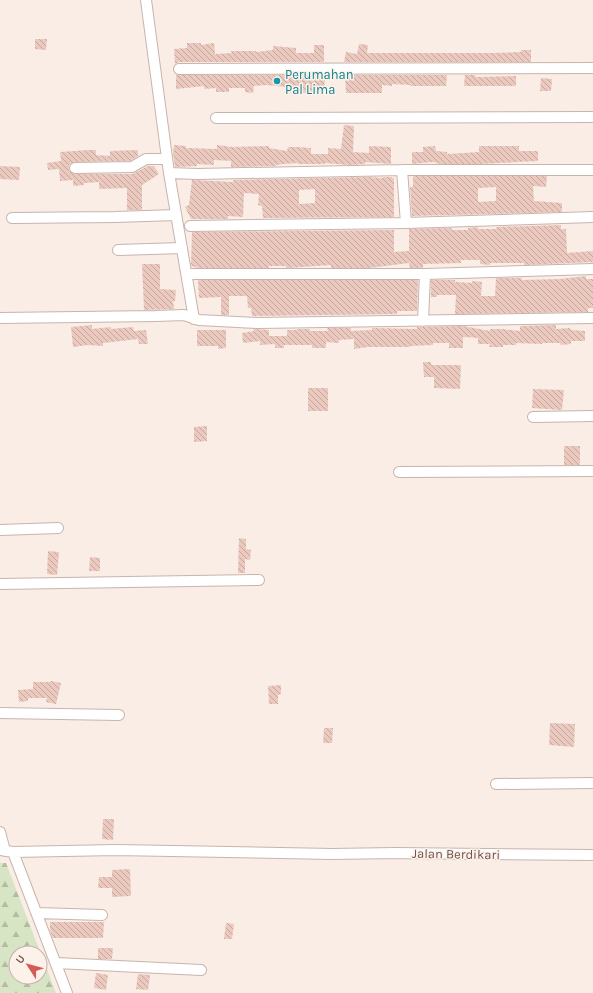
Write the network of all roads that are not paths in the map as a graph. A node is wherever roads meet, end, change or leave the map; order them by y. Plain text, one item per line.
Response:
1 (146, 0) edge
2 (593, 68) edge
3 (179, 69) dead end
4 (593, 117) edge
5 (216, 118) dead end
6 (167, 159) junction
7 (75, 168) dead end
8 (402, 170) junction
9 (593, 170) edge
10 (169, 173) junction
11 (176, 215) junction
12 (593, 217) edge
13 (12, 218) dead end
14 (406, 223) junction
15 (190, 226) dead end
16 (182, 248) junction
17 (118, 250) dead end
18 (593, 269) edge
19 (186, 274) junction
20 (426, 274) junction
21 (0, 318) edge
22 (593, 318) edge
23 (194, 319) junction
24 (423, 321) junction
25 (593, 416) edge
26 (533, 417) dead end
27 (593, 471) edge
28 (399, 472) dead end
29 (58, 528) dead end
30 (0, 530) edge
31 (259, 580) dead end
32 (0, 584) edge
33 (0, 713) edge
34 (119, 715) dead end
35 (593, 783) edge
36 (496, 784) dead end
37 (0, 832) edge
38 (6, 851) edge
39 (593, 855) edge
40 (37, 913) junction
41 (102, 915) dead end
42 (56, 963) junction
43 (201, 970) dead end
44 (67, 993) edge

1 - 6 street
2 - 3 street
4 - 5 street
6 - 7 street
6 - 10 street
8 - 9 street
8 - 10 street
8 - 14 street
10 - 11 street
11 - 13 street
11 - 16 street
12 - 14 street
14 - 15 street
16 - 17 street
16 - 19 street
18 - 20 street
19 - 20 street
19 - 23 street
20 - 24 street
21 - 23 street
22 - 24 street
23 - 24 street
25 - 26 street
27 - 28 street
29 - 30 street
31 - 32 street
33 - 34 street
35 - 36 street
37 - 38 street
38 - 39 street, Jalan Berdikari
38 - 40 street
40 - 41 street
40 - 42 street
42 - 43 street
42 - 44 street

